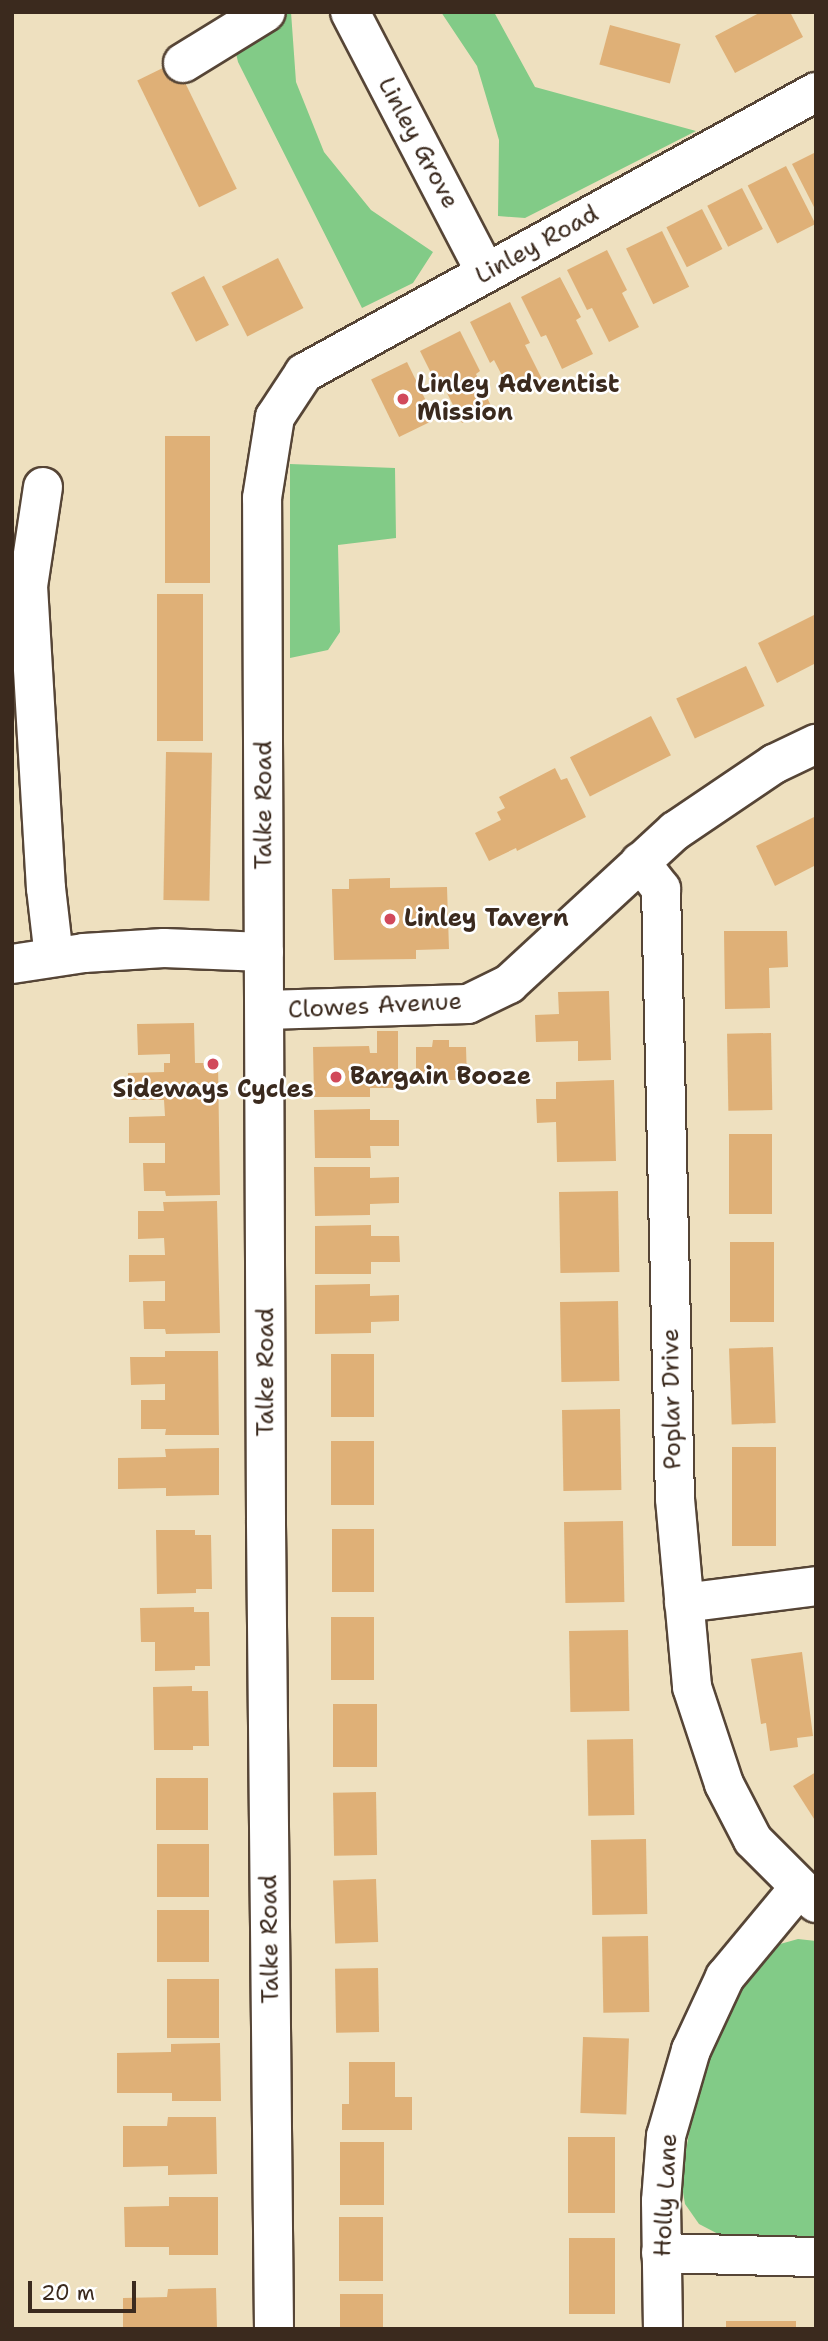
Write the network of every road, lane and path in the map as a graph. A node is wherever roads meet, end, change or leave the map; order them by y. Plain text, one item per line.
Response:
1 (266, 12) edge
2 (350, 12) edge
3 (183, 62) dead end
4 (816, 92) edge
5 (486, 273) junction
6 (275, 417) joint
7 (43, 487) dead end
8 (20, 587) edge
9 (816, 744) edge
10 (640, 862) junction
11 (264, 952) junction
12 (54, 957) junction
13 (12, 964) edge
14 (265, 1010) junction
15 (816, 1586) edge
16 (684, 1603) junction
17 (807, 1896) edge
18 (661, 2253) junction
19 (816, 2257) edge
20 (274, 2329) edge
21 (663, 2329) edge

1 - 3 street
2 - 5 street, Linley Grove
4 - 5 street, Linley Road
5 - 6 street, Linley Road
6 - 11 street, Talke Road
7 - 8 street
8 - 12 street
9 - 10 street, Clowes Avenue
10 - 14 street, Clowes Avenue
10 - 16 street, Poplar Drive
11 - 12 street
11 - 14 street, Talke Road
12 - 13 street
14 - 20 street, Talke Road
15 - 16 street
16 - 17 street, Poplar Drive
17 - 18 street, Holly Lane
18 - 19 street
18 - 21 street, Holly Lane

